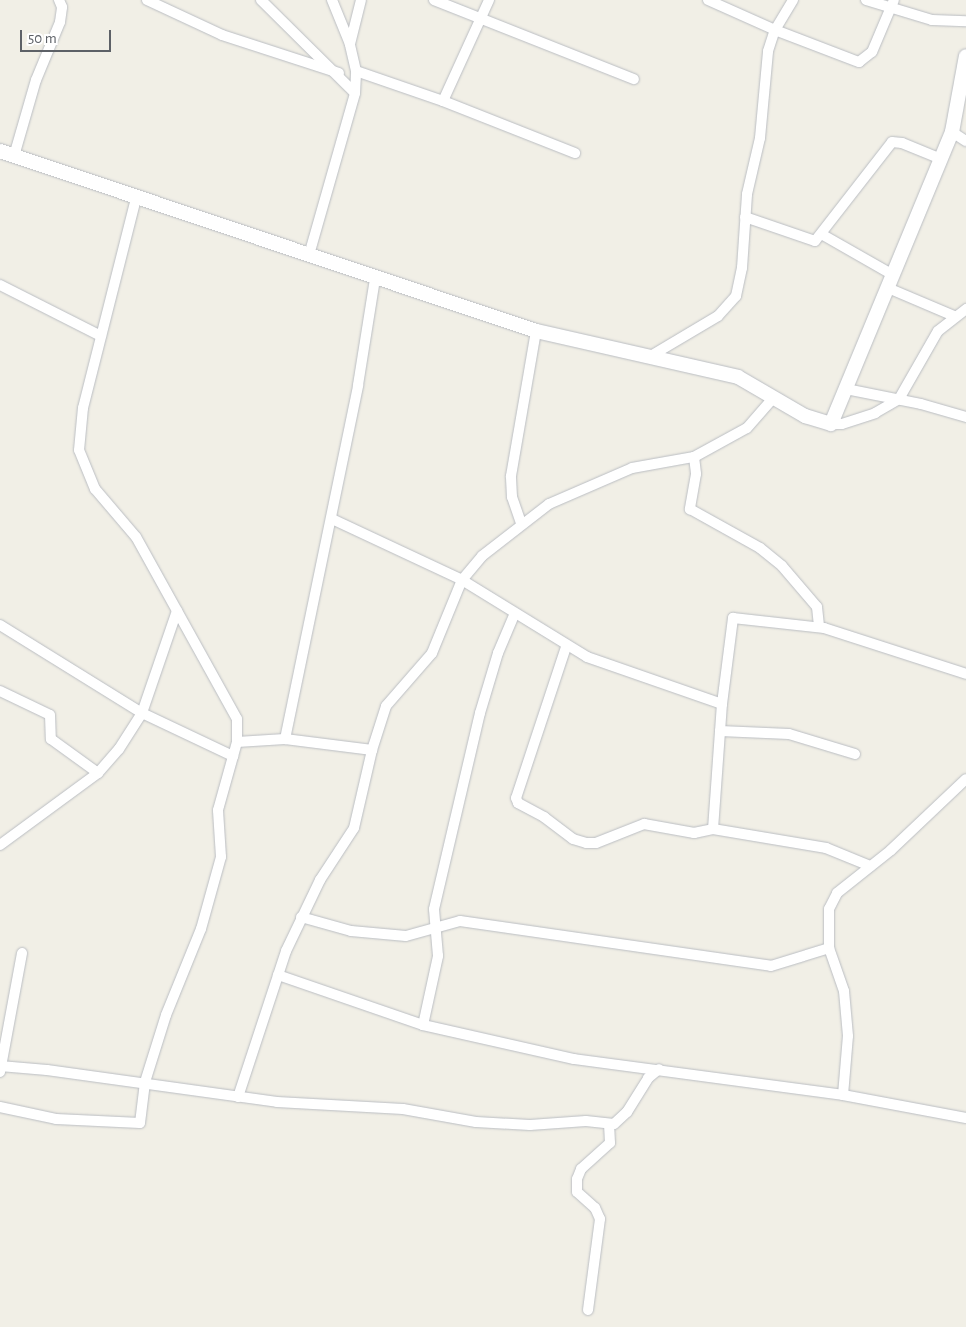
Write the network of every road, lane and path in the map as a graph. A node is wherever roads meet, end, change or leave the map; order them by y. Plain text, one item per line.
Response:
1 (60, 0) edge
2 (147, 0) edge
3 (261, 0) edge
4 (332, 0) edge
5 (361, 0) edge
6 (434, 0) edge
7 (489, 0) edge
8 (708, 0) edge
9 (793, 0) edge
10 (866, 0) edge
11 (892, 4) edge
12 (481, 18) junction
13 (966, 21) edge
14 (775, 30) junction
15 (350, 44) junction
16 (966, 56) edge
17 (356, 71) junction
18 (339, 73) junction
19 (634, 79) dead end
20 (355, 93) junction
21 (443, 101) junction
22 (952, 132) junction
23 (966, 141) edge
24 (0, 151) edge
25 (575, 153) dead end
26 (14, 156) junction
27 (941, 160) junction
28 (136, 199) junction
29 (746, 217) junction
30 (823, 234) junction
31 (309, 254) junction
32 (893, 275) junction
33 (375, 278) junction
34 (0, 285) edge
35 (888, 288) junction
36 (966, 309) edge
37 (954, 316) junction
38 (536, 331) junction
39 (101, 336) junction
40 (649, 357) junction
41 (846, 389) junction
42 (774, 397) junction
43 (899, 399) junction
44 (966, 417) edge
45 (831, 424) junction
46 (694, 457) junction
47 (332, 519) junction
48 (521, 522) junction
49 (462, 580) junction
50 (177, 611) junction
51 (515, 613) junction
52 (0, 625) edge
53 (819, 627) junction
54 (566, 647) junction
55 (966, 674) edge
56 (0, 691) edge
57 (722, 704) junction
58 (142, 713) junction
59 (720, 731) junction
60 (285, 739) junction
61 (237, 742) junction
62 (372, 750) junction
63 (855, 754) dead end
64 (233, 756) junction
65 (98, 773) junction
66 (966, 779) edge
67 (713, 829) junction
68 (0, 845) edge
69 (870, 866) junction
70 (301, 917) junction
71 (435, 927) junction
72 (829, 948) junction
73 (22, 953) dead end
74 (278, 975) junction
75 (423, 1024) junction
76 (0, 1069) edge
77 (659, 1069) junction
78 (144, 1082) junction
79 (843, 1095) junction
80 (238, 1097) junction
81 (0, 1107) edge
82 (966, 1118) edge
83 (609, 1124) junction
84 (588, 1310) dead end

1 - 26 street
2 - 18 street
3 - 18 street
4 - 15 street
5 - 15 street
6 - 12 street
7 - 12 street
8 - 14 street
9 - 14 street
10 - 11 street
11 - 13 street
11 - 14 street
12 - 19 street
12 - 21 street
14 - 29 street
15 - 17 street
16 - 22 street
17 - 20 street
17 - 21 street
18 - 20 street
20 - 31 street
21 - 25 street
22 - 23 street
22 - 27 street
24 - 26 street
26 - 28 street
27 - 30 street
27 - 32 street
28 - 31 street
28 - 39 street
29 - 30 street
29 - 40 street
30 - 32 street
31 - 33 street
32 - 35 street
33 - 38 street
33 - 47 street
34 - 39 street
35 - 37 street
35 - 41 street
36 - 37 street
37 - 43 street
38 - 40 street
38 - 48 street
39 - 50 street
40 - 42 street
41 - 43 street
41 - 45 street
42 - 45 street
42 - 46 street
43 - 44 street
43 - 45 street
46 - 48 street
46 - 53 street
47 - 49 street
47 - 60 street
48 - 49 street
49 - 51 street
49 - 62 street
50 - 58 street
50 - 61 street
51 - 54 street
51 - 71 street
52 - 58 street
53 - 55 street
53 - 57 street
54 - 57 street
54 - 67 street
56 - 65 street
57 - 59 street
58 - 64 street
58 - 65 street
59 - 63 street
59 - 67 street
60 - 61 street
60 - 62 street
61 - 64 street
62 - 70 street
64 - 78 street
65 - 68 street
66 - 69 street
67 - 69 street
69 - 72 street
70 - 71 street
70 - 74 street
71 - 72 street
71 - 75 street
72 - 79 street
73 - 76 street
74 - 75 street
74 - 80 street
75 - 77 street
76 - 78 street
77 - 79 street
77 - 83 street
78 - 80 street
78 - 81 street
79 - 82 street
80 - 83 street
83 - 84 street

